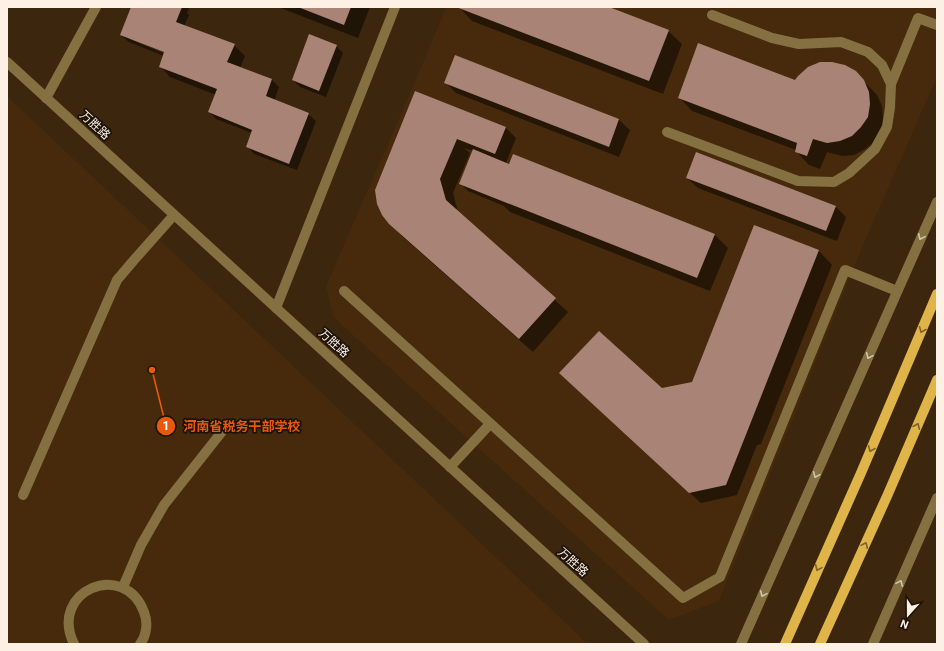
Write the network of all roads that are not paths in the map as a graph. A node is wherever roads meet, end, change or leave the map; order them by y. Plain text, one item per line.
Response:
1 (96, 7) edge
2 (395, 7) edge
3 (712, 15) dead end
4 (937, 25) edge
5 (7, 62) edge
6 (891, 84) junction
7 (46, 98) junction
8 (667, 132) dead end
9 (937, 202) edge
10 (174, 215) junction
11 (344, 291) dead end
12 (897, 291) junction
13 (937, 294) edge
14 (276, 308) junction
15 (937, 380) edge
16 (490, 424) junction
17 (224, 429) dead end
18 (450, 467) junction
19 (23, 495) dead end
20 (937, 498) edge
21 (123, 588) junction
22 (143, 643) edge
23 (74, 644) edge
24 (644, 644) edge
25 (741, 644) edge
26 (785, 644) edge
27 (820, 644) edge
28 (873, 644) edge

1 - 7 street
2 - 14 street
3 - 6 street
4 - 6 street
5 - 7 street, 万胜路
6 - 8 street
7 - 10 street, 万胜路
9 -> 12 street
10 - 14 street, 万胜路
10 - 19 street
11 - 16 street
12 - 16 street
12 -> 25 street
13 -> 26 main road
14 - 18 street, 万胜路
27 -> 15 main road
16 - 18 street
17 - 21 street
18 - 24 street, 万胜路
28 -> 20 street
21 - 22 street
21 - 23 street

